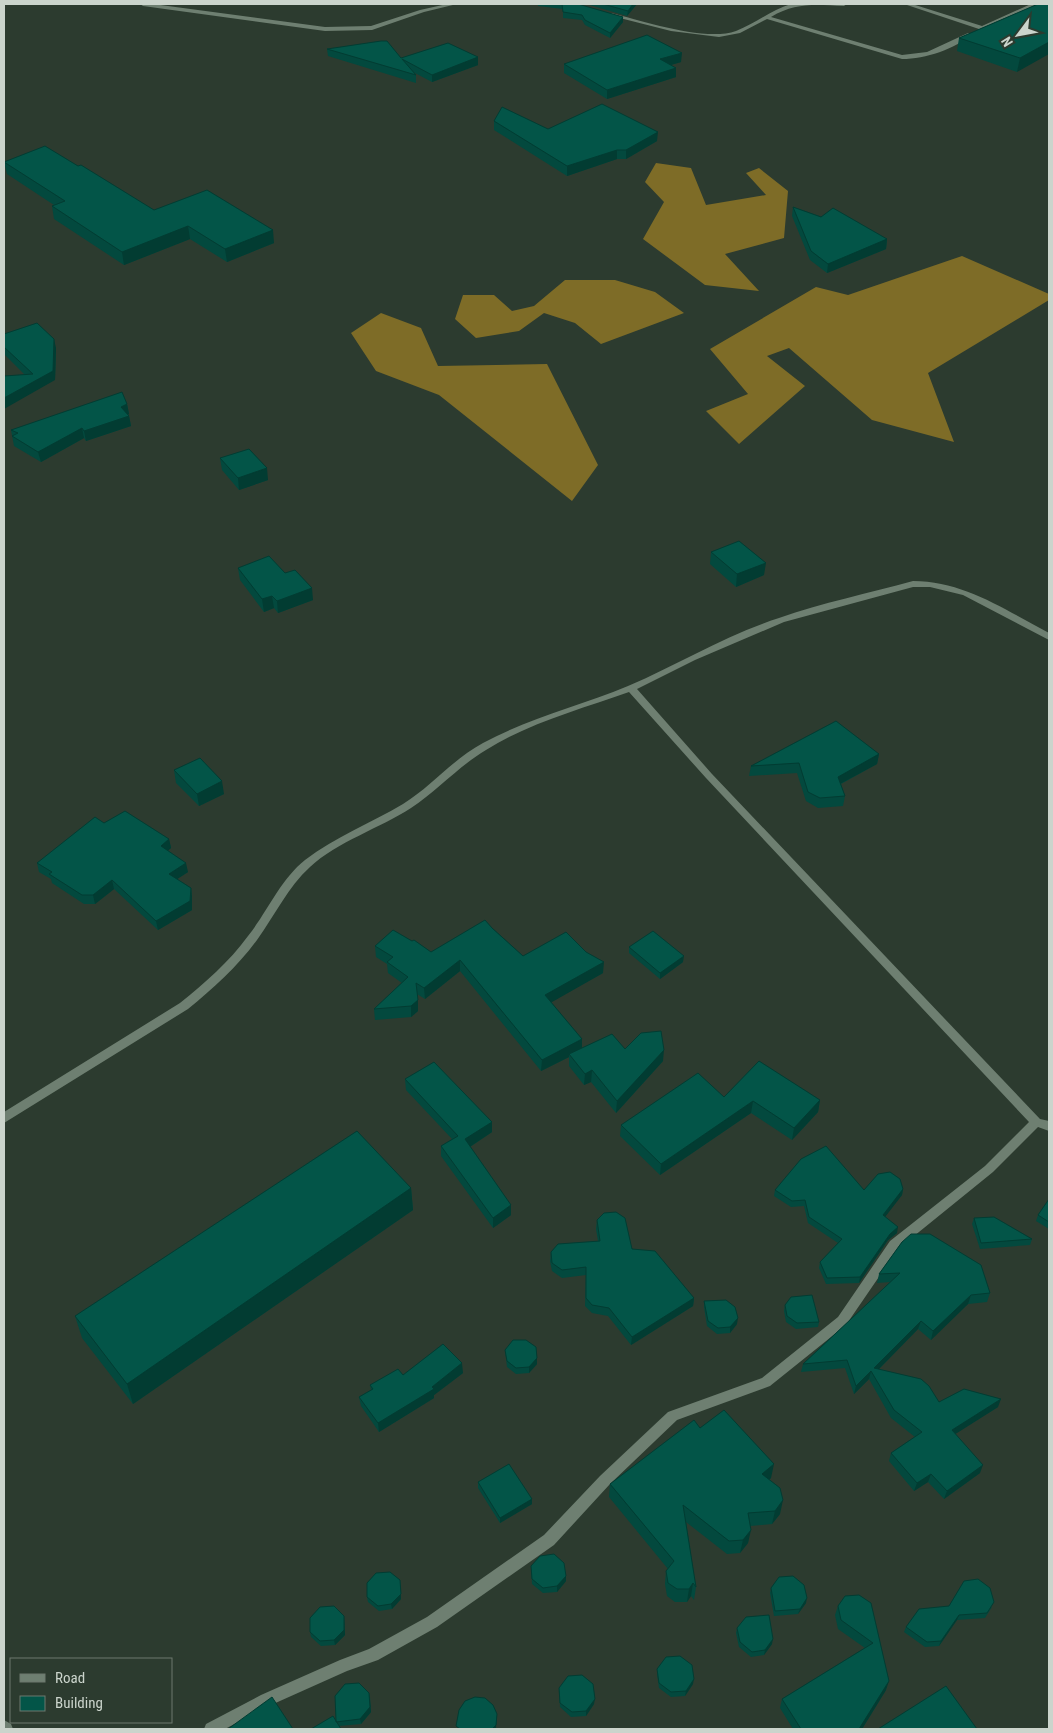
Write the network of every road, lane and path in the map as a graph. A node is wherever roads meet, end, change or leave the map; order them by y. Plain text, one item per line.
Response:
1 (143, 4) edge
2 (454, 4) edge
3 (844, 4) edge
4 (906, 4) edge
5 (1035, 4) edge
6 (604, 13) edge
7 (766, 17) junction
8 (982, 28) junction
9 (1049, 637) edge
10 (631, 688) junction
11 (4, 1118) edge
12 (1036, 1122) junction
13 (1049, 1126) edge
14 (211, 1729) edge

1 - 2 street
3 - 7 street
4 - 8 street
5 - 8 street
6 - 7 street
7 - 8 street
9 - 10 street
10 - 11 street
10 - 12 street
12 - 13 street
12 - 14 street

